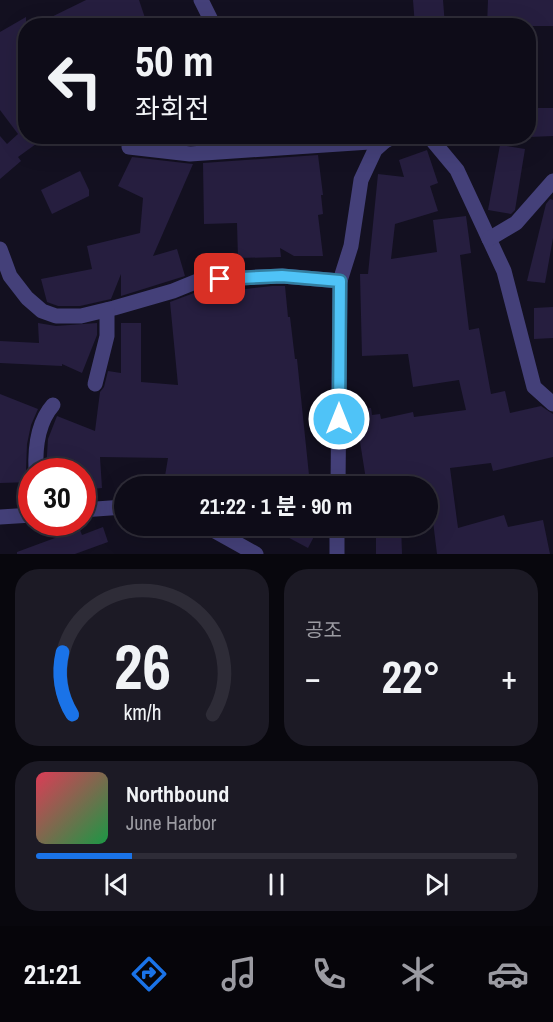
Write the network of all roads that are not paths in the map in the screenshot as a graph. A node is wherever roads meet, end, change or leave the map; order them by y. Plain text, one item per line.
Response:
1 (201, 0) edge
2 (210, 18) edge
3 (323, 144) edge
4 (383, 144) edge
5 (435, 144) edge
6 (129, 147) dead end
7 (553, 181) edge
8 (489, 239) junction
9 (0, 249) edge
10 (340, 281) junction
11 (107, 310) junction
12 (95, 384) dead end
13 (553, 404) edge
14 (53, 405) dead end
15 (36, 458) edge
16 (338, 476) edge
17 (114, 508) edge
18 (96, 509) edge
19 (18, 516) edge
20 (0, 517) edge
21 (224, 536) edge
22 (337, 536) edge
23 (256, 554) edge
24 (337, 554) edge

1 - 2 street
3 - 6 street
4 - 10 street
5 - 8 street
7 - 8 street
8 - 13 street
9 - 11 street
10 - 11 street
10 - 16 street
11 - 12 street
14 - 15 street
17 - 18 street
19 - 20 street
21 - 23 street
22 - 24 street

